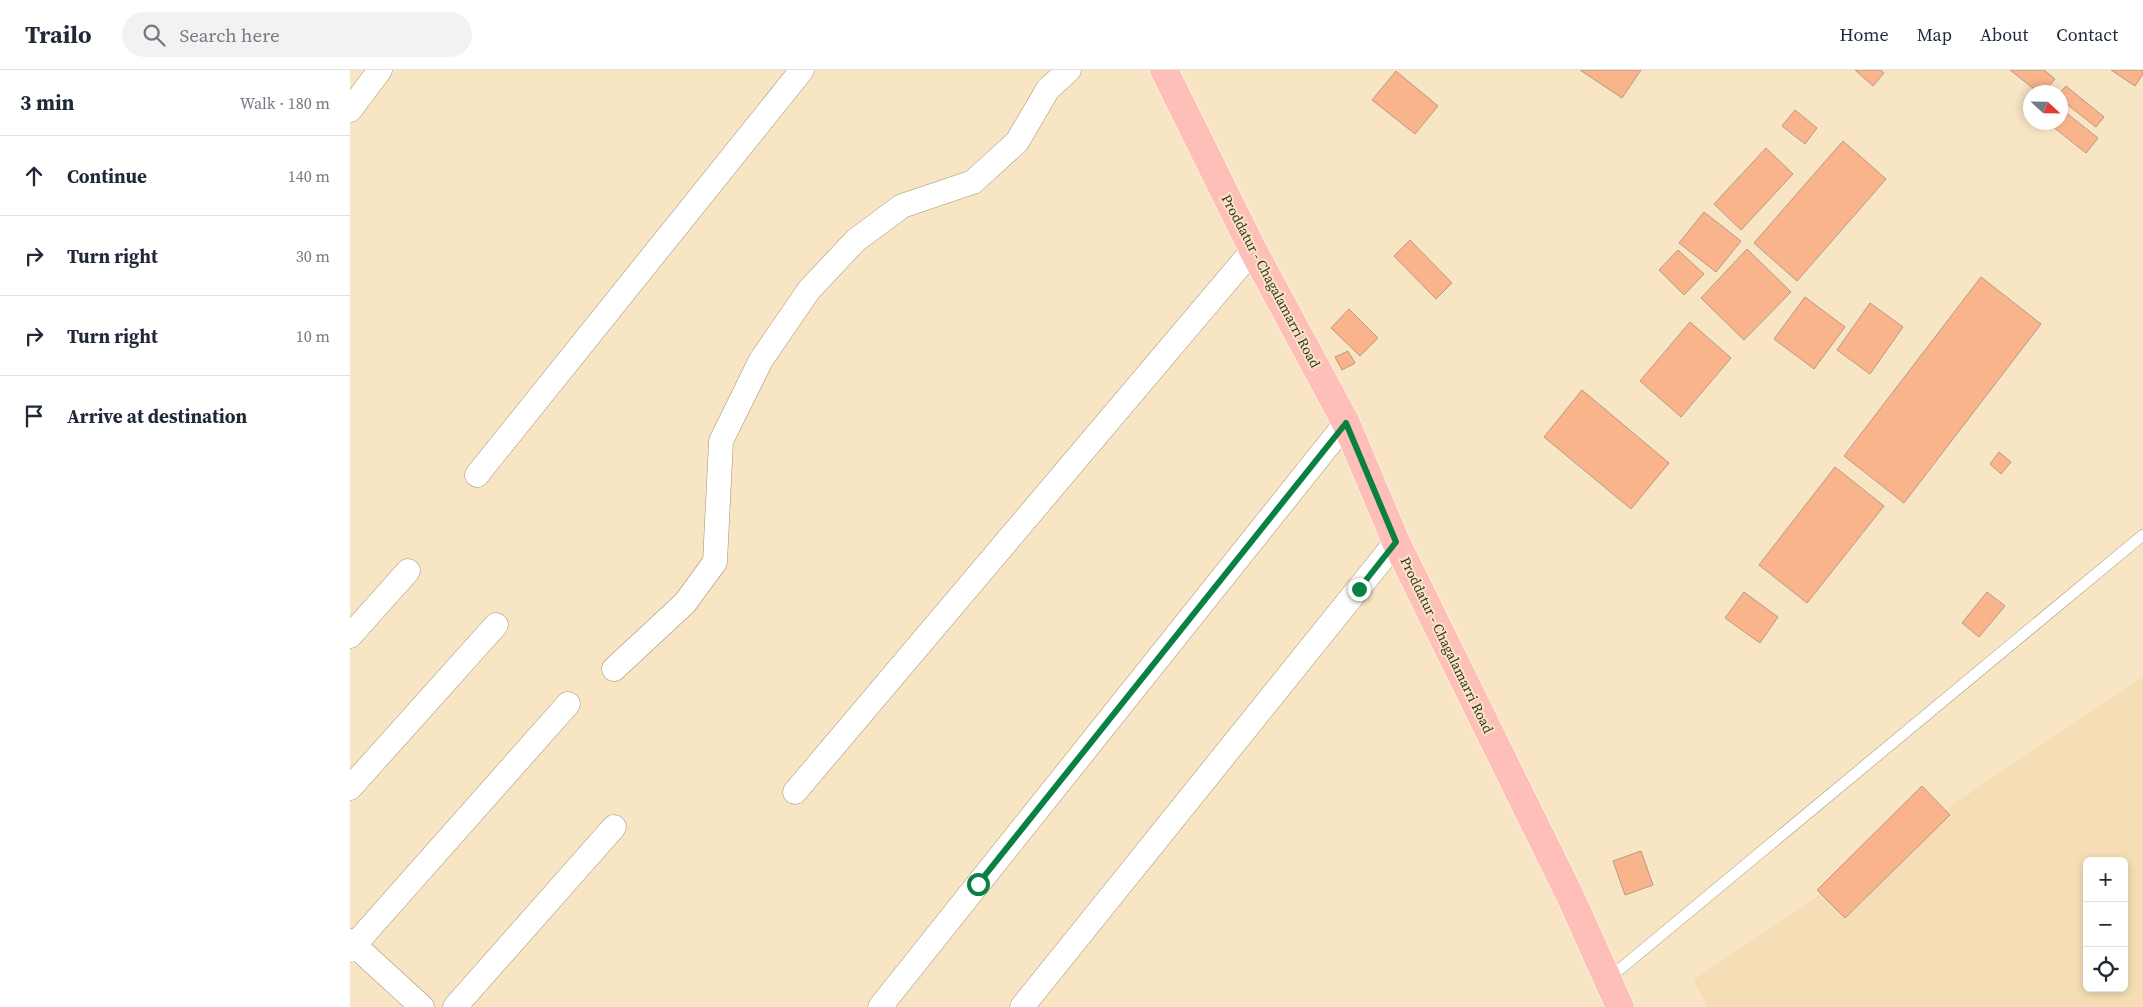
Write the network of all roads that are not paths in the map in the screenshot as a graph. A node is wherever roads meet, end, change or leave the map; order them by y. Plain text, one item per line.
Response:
1 (380, 70) edge
2 (802, 70) edge
3 (1069, 70) edge
4 (1164, 70) edge
5 (350, 110) edge
6 (1253, 250) junction
7 (1346, 423) junction
8 (477, 475) dead end
9 (2143, 535) edge
10 (1396, 542) junction
11 (408, 571) dead end
12 (496, 625) dead end
13 (350, 636) edge
14 (614, 669) dead end
15 (568, 704) dead end
16 (350, 788) edge
17 (795, 792) dead end
18 (614, 827) dead end
19 (351, 945) edge
20 (1608, 979) junction
21 (422, 1007) edge
22 (455, 1007) edge
23 (880, 1007) edge
24 (1022, 1007) edge
25 (1620, 1007) edge

1 - 5 street
2 - 8 street
3 - 14 street
4 - 6 main road, Proddatur - Chagalamarri Road
6 - 7 main road, Proddatur - Chagalamarri Road
6 - 17 street
7 - 10 main road, Proddatur - Chagalamarri Road
7 - 23 street
9 - 20 lane
10 - 20 main road, Proddatur - Chagalamarri Road
10 - 24 street
11 - 13 street
12 - 16 street
15 - 19 street
18 - 22 street
19 - 21 street
20 - 25 main road, Proddatur - Chagalamarri Road

